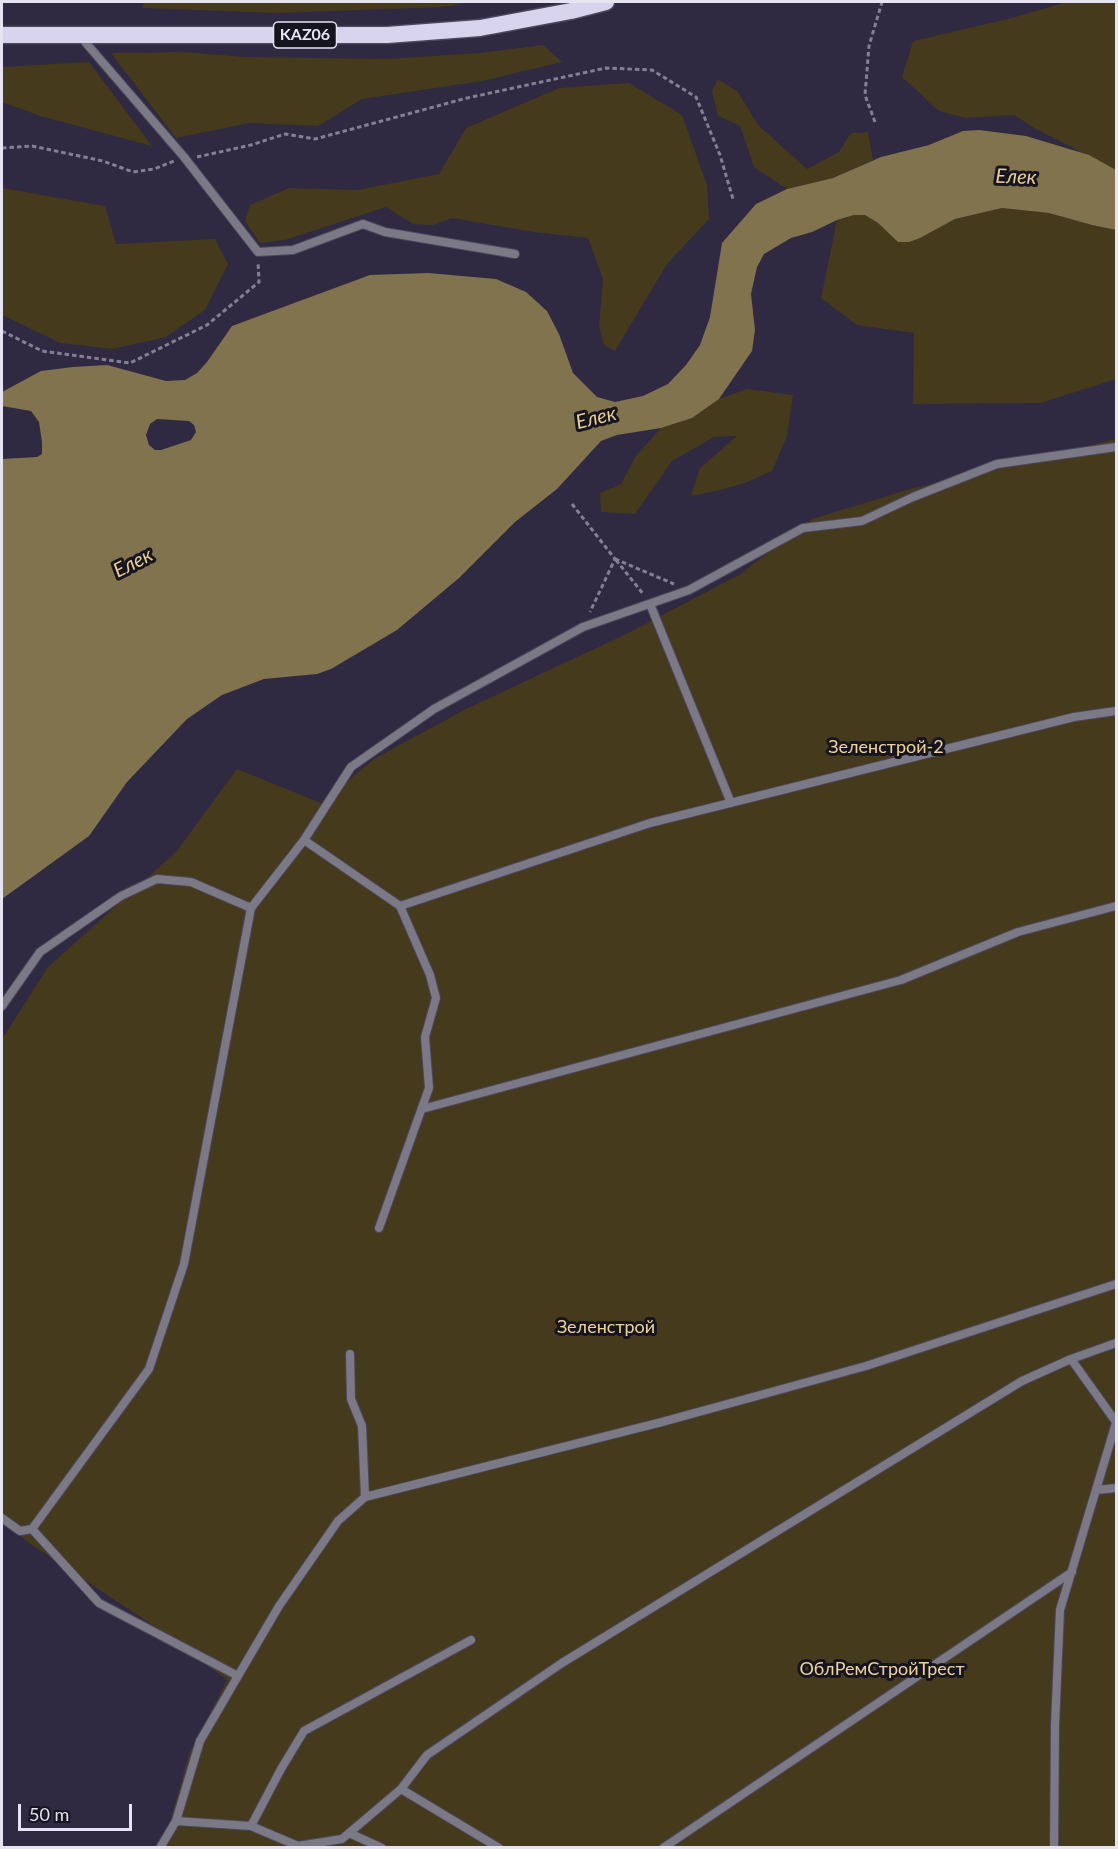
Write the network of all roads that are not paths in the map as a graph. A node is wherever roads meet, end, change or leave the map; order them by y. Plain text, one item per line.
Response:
1 (606, 2) edge
2 (79, 34) junction
3 (2, 35) edge
4 (515, 254) dead end
5 (1116, 447) edge
6 (650, 604) junction
7 (1116, 711) edge
8 (731, 803) junction
9 (304, 840) junction
10 (400, 906) junction
11 (1116, 906) edge
12 (251, 908) junction
13 (2, 1006) edge
14 (422, 1109) junction
15 (379, 1228) dead end
16 (1116, 1284) edge
17 (1116, 1343) edge
18 (350, 1354) dead end
19 (1071, 1359) junction
20 (1116, 1422) edge
21 (1116, 1488) edge
22 (1097, 1490) junction
23 (365, 1497) junction
24 (2, 1518) edge
25 (32, 1529) junction
26 (1072, 1572) junction
27 (471, 1640) dead end
28 (238, 1676) junction
29 (401, 1790) junction
30 (176, 1821) junction
31 (251, 1826) junction
32 (349, 1833) junction
33 (298, 1847) edge
34 (160, 1848) edge
35 (382, 1848) edge
36 (499, 1848) edge
37 (663, 1848) edge
38 (1054, 1848) edge

1 - 2 highway, KАZ06
2 - 3 highway, KАZ06
2 - 4 lane
5 - 6 lane
6 - 8 lane
6 - 9 lane
7 - 8 lane
8 - 10 lane
9 - 10 lane
9 - 12 lane
10 - 14 lane
11 - 14 lane
12 - 13 lane
12 - 25 lane
14 - 15 lane
16 - 23 lane
17 - 19 lane
18 - 23 lane
19 - 20 lane
19 - 29 lane
20 - 22 lane
21 - 22 lane
22 - 26 lane
23 - 28 lane
24 - 25 lane
25 - 28 lane
26 - 37 lane
26 - 38 lane
27 - 31 lane
28 - 30 lane
29 - 32 lane
29 - 36 lane
30 - 31 lane
30 - 34 lane
31 - 33 lane
32 - 33 lane
32 - 35 lane

